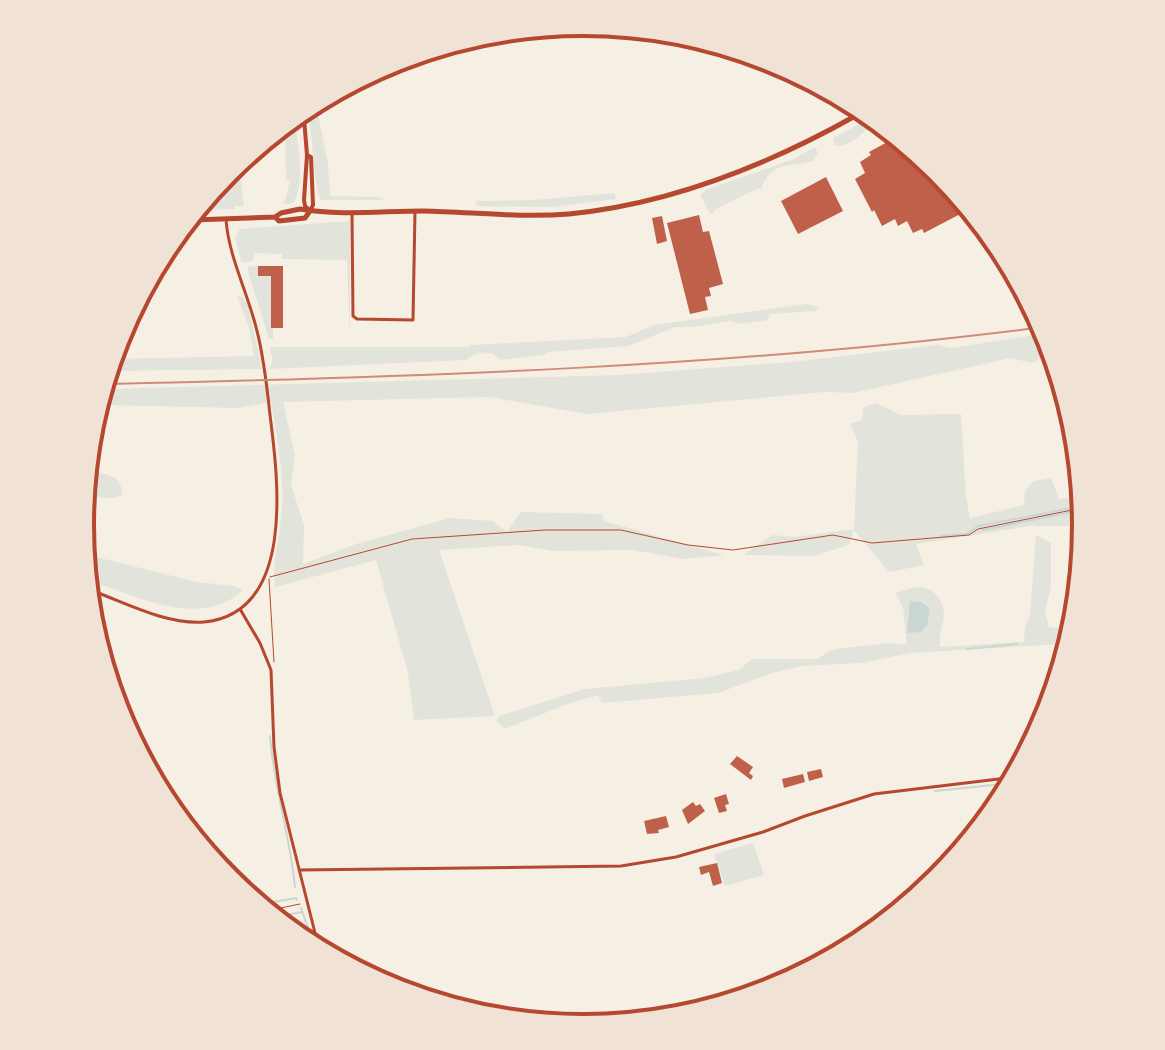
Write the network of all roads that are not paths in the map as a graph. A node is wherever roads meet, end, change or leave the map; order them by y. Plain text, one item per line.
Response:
1 (852, 117) edge
2 (304, 123) edge
3 (310, 211) junction
4 (352, 211) junction
5 (415, 211) junction
6 (201, 220) edge
7 (226, 220) junction
8 (99, 593) edge
9 (240, 609) junction
10 (1000, 779) edge
11 (299, 870) junction
12 (315, 935) edge

1 - 5 main road
2 - 3 street
3 - 4 main road
3 - 7 main road
4 - 5 main road
4 - 5 street
6 - 7 main road
7 - 9 street
8 - 9 street
9 - 11 street
10 - 11 street
11 - 12 street

